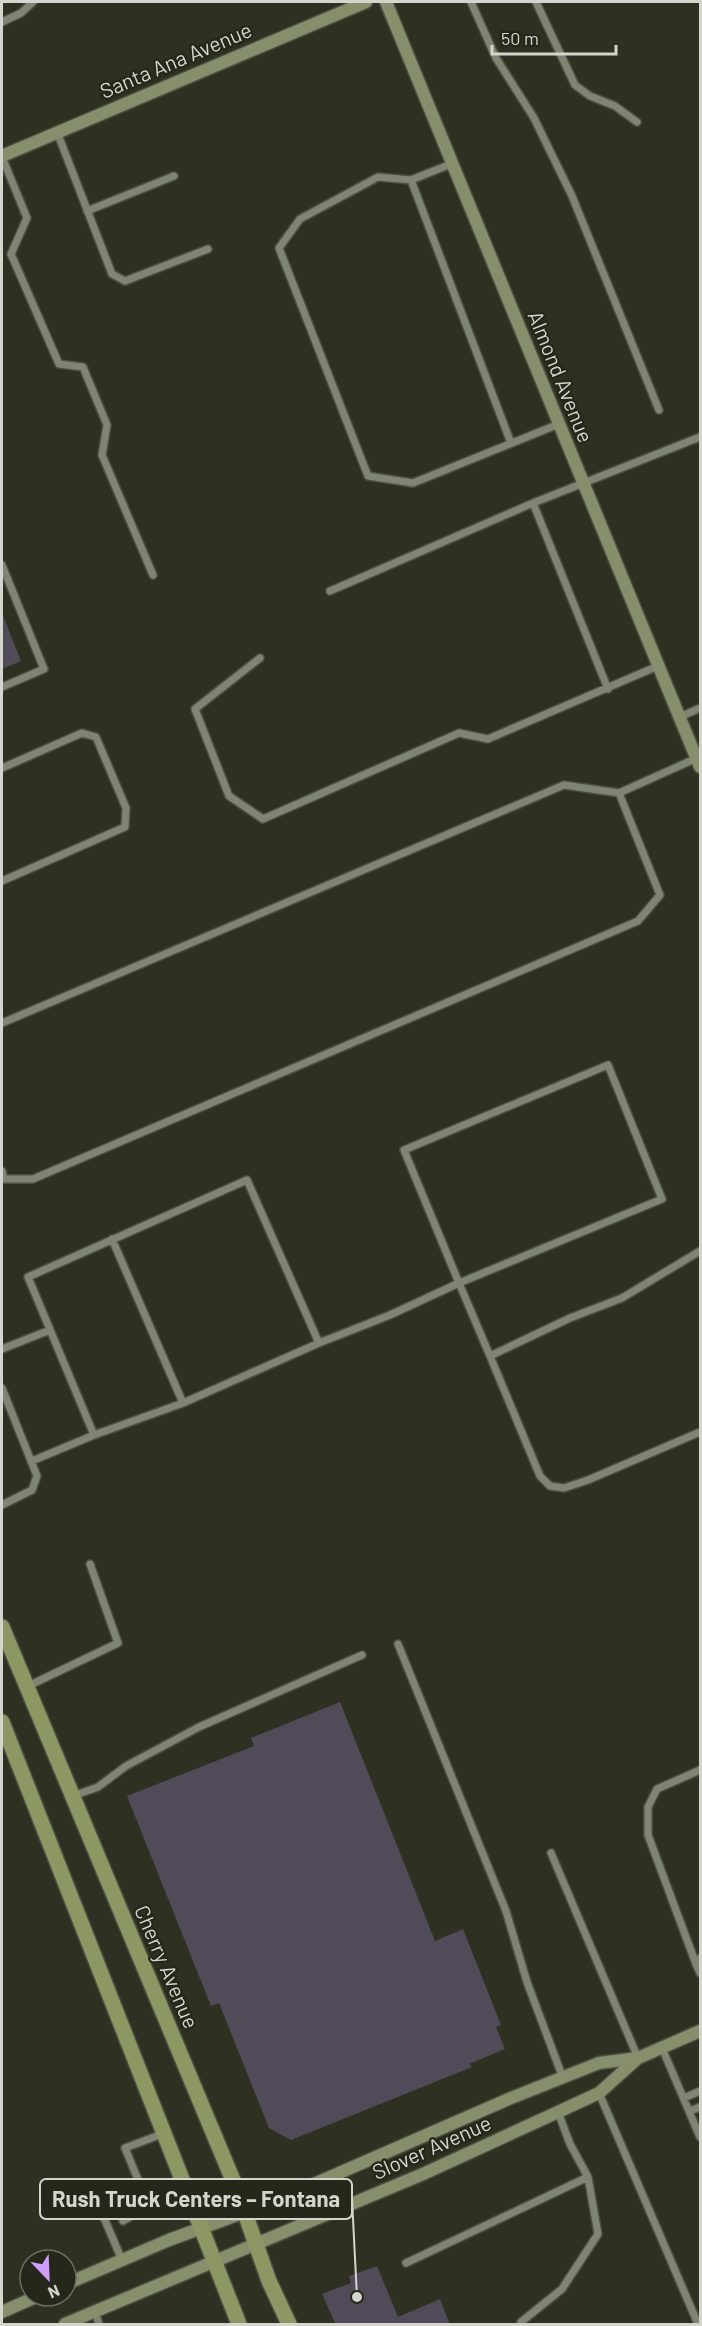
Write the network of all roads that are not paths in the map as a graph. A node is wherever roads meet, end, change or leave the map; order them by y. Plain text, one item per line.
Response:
1 (33, 2) edge
2 (366, 2) edge
3 (386, 2) edge
4 (471, 2) edge
5 (536, 2) edge
6 (2, 22) edge
7 (637, 122) dead end
8 (57, 132) junction
9 (2, 157) edge
10 (451, 164) junction
11 (174, 176) dead end
12 (411, 180) junction
13 (87, 211) junction
14 (208, 249) dead end
15 (659, 411) dead end
16 (558, 424) junction
17 (700, 437) edge
18 (511, 443) junction
19 (584, 484) junction
20 (533, 503) junction
21 (2, 565) edge
22 (153, 575) dead end
23 (330, 591) dead end
24 (260, 658) dead end
25 (658, 666) junction
26 (2, 687) edge
27 (608, 689) junction
28 (700, 708) edge
29 (680, 717) junction
30 (699, 763) edge
31 (2, 768) edge
32 (619, 793) junction
33 (2, 881) edge
34 (2, 1023) edge
35 (2, 1171) edge
36 (112, 1239) junction
37 (700, 1251) edge
38 (459, 1283) junction
39 (50, 1330) junction
40 (319, 1343) junction
41 (2, 1349) edge
42 (490, 1356) junction
43 (2, 1388) edge
44 (183, 1403) junction
45 (700, 1432) edge
46 (94, 1435) junction
47 (32, 1461) junction
48 (2, 1506) edge
49 (90, 1564) dead end
50 (2, 1627) edge
51 (398, 1644) dead end
52 (362, 1655) dead end
53 (26, 1687) junction
54 (2, 1722) edge
55 (7, 1752) edge
56 (700, 1770) edge
57 (73, 1796) junction
58 (551, 1853) dead end
59 (698, 1961) edge
60 (700, 1973) edge
61 (700, 2031) edge
62 (662, 2048) junction
63 (638, 2058) junction
64 (562, 2078) junction
65 (700, 2091) edge
66 (600, 2093) junction
67 (684, 2098) junction
68 (700, 2107) edge
69 (558, 2112) junction
70 (690, 2112) junction
71 (698, 2123) edge
72 (162, 2134) junction
73 (700, 2136) edge
74 (588, 2177) junction
75 (133, 2196) dead end
76 (98, 2204) dead end
77 (121, 2213) dead end
78 (245, 2213) junction
79 (130, 2217) dead end
80 (123, 2221) junction
81 (108, 2227) junction
82 (200, 2229) junction
83 (256, 2244) junction
84 (122, 2260) junction
85 (213, 2261) junction
86 (406, 2263) dead end
87 (78, 2279) edge
88 (18, 2303) edge
89 (2, 2309) edge
90 (97, 2318) edge
91 (65, 2325) edge
92 (239, 2325) edge
93 (289, 2325) edge
94 (522, 2325) edge
95 (698, 2325) edge

1 - 6 lane
2 - 8 main road, Santa Ana Avenue
3 - 10 main road, Almond Avenue
4 - 15 lane
5 - 7 lane
8 - 9 main road, Santa Ana Avenue
8 - 13 lane
9 - 22 lane
10 - 12 lane
10 - 16 main road, Almond Avenue
11 - 13 lane
12 - 18 lane
12 - 18 lane
13 - 14 lane
16 - 18 lane
16 - 19 main road, Almond Avenue
17 - 19 lane
19 - 20 lane
19 - 25 main road, Almond Avenue
20 - 23 lane
20 - 27 lane
21 - 26 lane
24 - 27 lane
25 - 27 lane
25 - 29 main road, Almond Avenue
28 - 29 lane
29 - 30 main road, Almond Avenue
30 - 32 lane
31 - 33 lane
32 - 34 lane
32 - 35 lane
36 - 39 lane
36 - 40 lane
36 - 44 lane
37 - 42 lane
38 - 38 lane
38 - 40 lane
38 - 42 lane
39 - 41 lane
39 - 46 lane
40 - 44 lane
42 - 45 lane
43 - 47 lane
44 - 46 lane
46 - 47 lane
47 - 48 lane
49 - 53 lane
50 - 53 main road, Cherry Avenue
51 - 64 lane
52 - 57 lane
53 - 57 main road, Cherry Avenue
54 - 55 main road
55 - 72 main road
56 - 59 lane
57 - 78 main road, Cherry Avenue
58 - 63 lane
59 - 60 lane
61 - 62 main road, Slover Avenue
62 - 63 main road, Slover Avenue
62 - 67 lane
63 - 64 main road, Slover Avenue
63 - 66 main road, Slover Avenue
64 - 78 main road, Slover Avenue
65 - 67 lane
66 - 69 main road, Slover Avenue
66 - 95 lane
67 - 70 lane
68 - 70 lane
69 - 74 lane
69 - 83 main road, Slover Avenue
70 - 71 lane
71 - 73 lane
72 - 75 lane
72 - 82 main road
74 - 86 lane
74 - 94 lane
76 - 81 lane
77 - 80 lane
78 - 82 main road, Slover Avenue
78 - 83 main road, Cherry Avenue
79 - 80 lane
80 - 81 lane
81 - 84 lane
82 - 84 main road, Slover Avenue
82 - 85 main road
83 - 85 main road, Slover Avenue
83 - 93 main road, Cherry Avenue
84 - 87 main road, Slover Avenue
85 - 90 main road, Slover Avenue
85 - 92 main road
88 - 89 main road
90 - 91 main road, Slover Avenue

